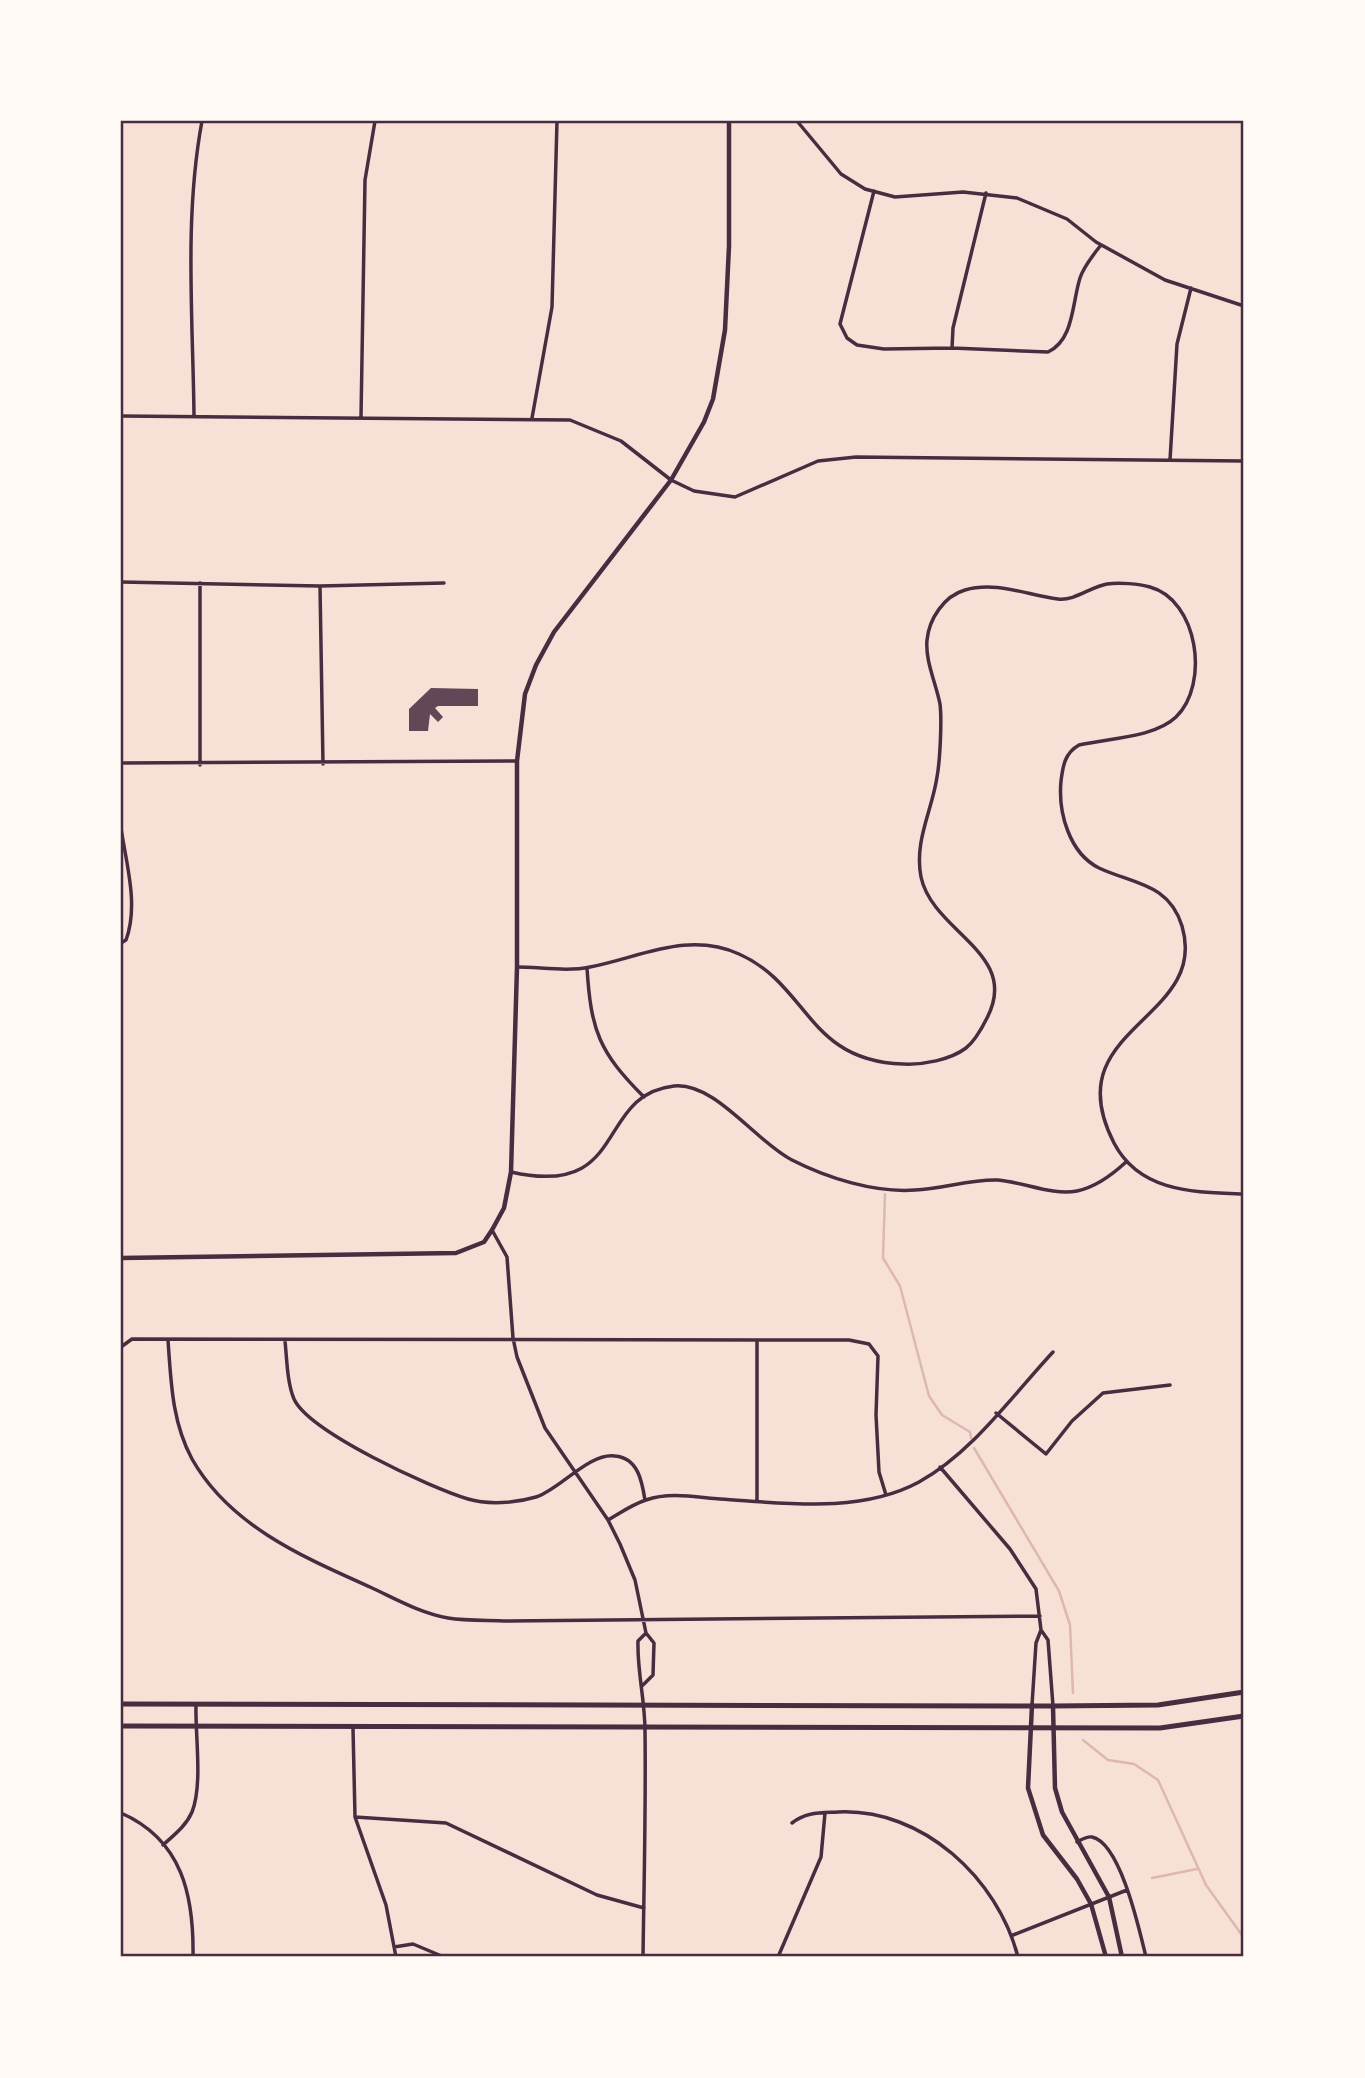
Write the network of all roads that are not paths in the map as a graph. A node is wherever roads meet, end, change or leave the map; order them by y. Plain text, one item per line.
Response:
1 (202, 121) edge
2 (375, 121) edge
3 (557, 121) edge
4 (729, 121) edge
5 (797, 121) edge
6 (873, 191) junction
7 (986, 193) junction
8 (1101, 245) junction
9 (1191, 288) junction
10 (1244, 306) edge
11 (952, 348) junction
12 (121, 416) edge
13 (194, 416) junction
14 (361, 417) junction
15 (532, 418) junction
16 (1170, 460) junction
17 (1244, 461) edge
18 (671, 480) junction
19 (121, 582) edge
20 (200, 583) junction
21 (444, 583) dead end
22 (320, 586) junction
23 (517, 761) junction
24 (121, 763) edge
25 (323, 764) junction
26 (200, 765) junction
27 (121, 772) edge
28 (121, 828) edge
29 (121, 943) edge
30 (517, 967) junction
31 (587, 968) junction
32 (644, 1097) junction
33 (1126, 1163) junction
34 (512, 1172) junction
35 (1244, 1194) edge
36 (492, 1230) junction
37 (121, 1258) edge
38 (513, 1338) junction
39 (168, 1340) junction
40 (757, 1340) junction
41 (285, 1341) junction
42 (121, 1347) edge
43 (1053, 1352) dead end
44 (1170, 1385) dead end
45 (996, 1413) junction
46 (940, 1467) junction
47 (576, 1472) junction
48 (886, 1494) junction
49 (645, 1500) junction
50 (757, 1501) junction
51 (608, 1520) junction
52 (1040, 1616) junction
53 (644, 1620) junction
54 (1041, 1630) junction
55 (646, 1633) junction
56 (643, 1685) junction
57 (1244, 1692) edge
58 (196, 1703) junction
59 (121, 1704) edge
60 (643, 1705) junction
61 (1031, 1705) junction
62 (1053, 1706) junction
63 (1244, 1716) edge
64 (121, 1726) edge
65 (195, 1726) junction
66 (1030, 1727) junction
67 (1054, 1727) junction
68 (353, 1728) junction
69 (645, 1728) junction
70 (121, 1813) edge
71 (825, 1813) junction
72 (355, 1817) junction
73 (792, 1823) dead end
74 (1077, 1842) junction
75 (163, 1845) junction
76 (1127, 1890) junction
77 (1109, 1897) junction
78 (1091, 1904) junction
79 (644, 1908) junction
80 (1013, 1935) junction
81 (394, 1947) junction
82 (193, 1957) edge
83 (396, 1957) edge
84 (444, 1957) edge
85 (643, 1957) edge
86 (778, 1957) edge
87 (1018, 1957) edge
88 (1106, 1957) edge
89 (1122, 1957) edge
90 (1146, 1957) edge

1 - 13 street
2 - 14 street
3 - 15 street
4 - 18 street
5 - 6 street
6 - 7 street
6 - 11 street
7 - 8 street
7 - 11 street
8 - 9 street
8 - 11 street
9 - 10 street
9 - 16 street
12 - 13 street
13 - 14 street
14 - 15 street
15 - 18 street
16 - 17 street
16 - 18 street
18 - 23 street
19 - 20 street
20 - 22 street
20 - 26 street
21 - 22 street
22 - 25 street
23 - 25 street
23 - 30 street
24 - 26 street
24 - 27 street
25 - 26 street
28 - 29 street
30 - 31 street
30 - 34 street
31 - 32 street
31 - 33 street
32 - 33 street
32 - 34 street
33 - 35 street
34 - 36 street
36 - 37 street
36 - 38 street
38 - 40 street
38 - 41 street
38 - 47 street
39 - 41 street
39 - 42 street
39 - 53 street
40 - 48 street
40 - 50 street
41 - 47 street
43 - 45 street
44 - 45 street
45 - 46 street
46 - 48 street
46 - 52 street
47 - 49 street
47 - 51 street
48 - 50 street
49 - 50 street
49 - 51 street
51 - 53 street
52 - 53 street
52 - 54 street
53 - 55 street
54 - 61 street
54 - 62 street
55 - 56 street
55 - 56 street
56 - 60 street
57 - 62 main road
58 - 59 main road
58 - 60 main road
58 - 65 street
60 - 61 main road
60 - 69 street
61 - 62 main road
61 - 66 street
62 - 67 street
63 - 67 main road
64 - 65 main road
65 - 68 main road
65 - 75 street
66 - 67 main road
66 - 69 main road
66 - 78 street
67 - 74 street
68 - 69 main road
68 - 72 street
69 - 79 street
70 - 75 street
71 - 73 street
71 - 80 street
71 - 86 street
72 - 79 street
72 - 81 street
74 - 76 street
74 - 77 street
75 - 82 street
76 - 77 street
76 - 90 street
77 - 78 street
77 - 89 street
78 - 80 street
78 - 88 street
79 - 85 street
80 - 87 street
81 - 83 street
81 - 84 street

